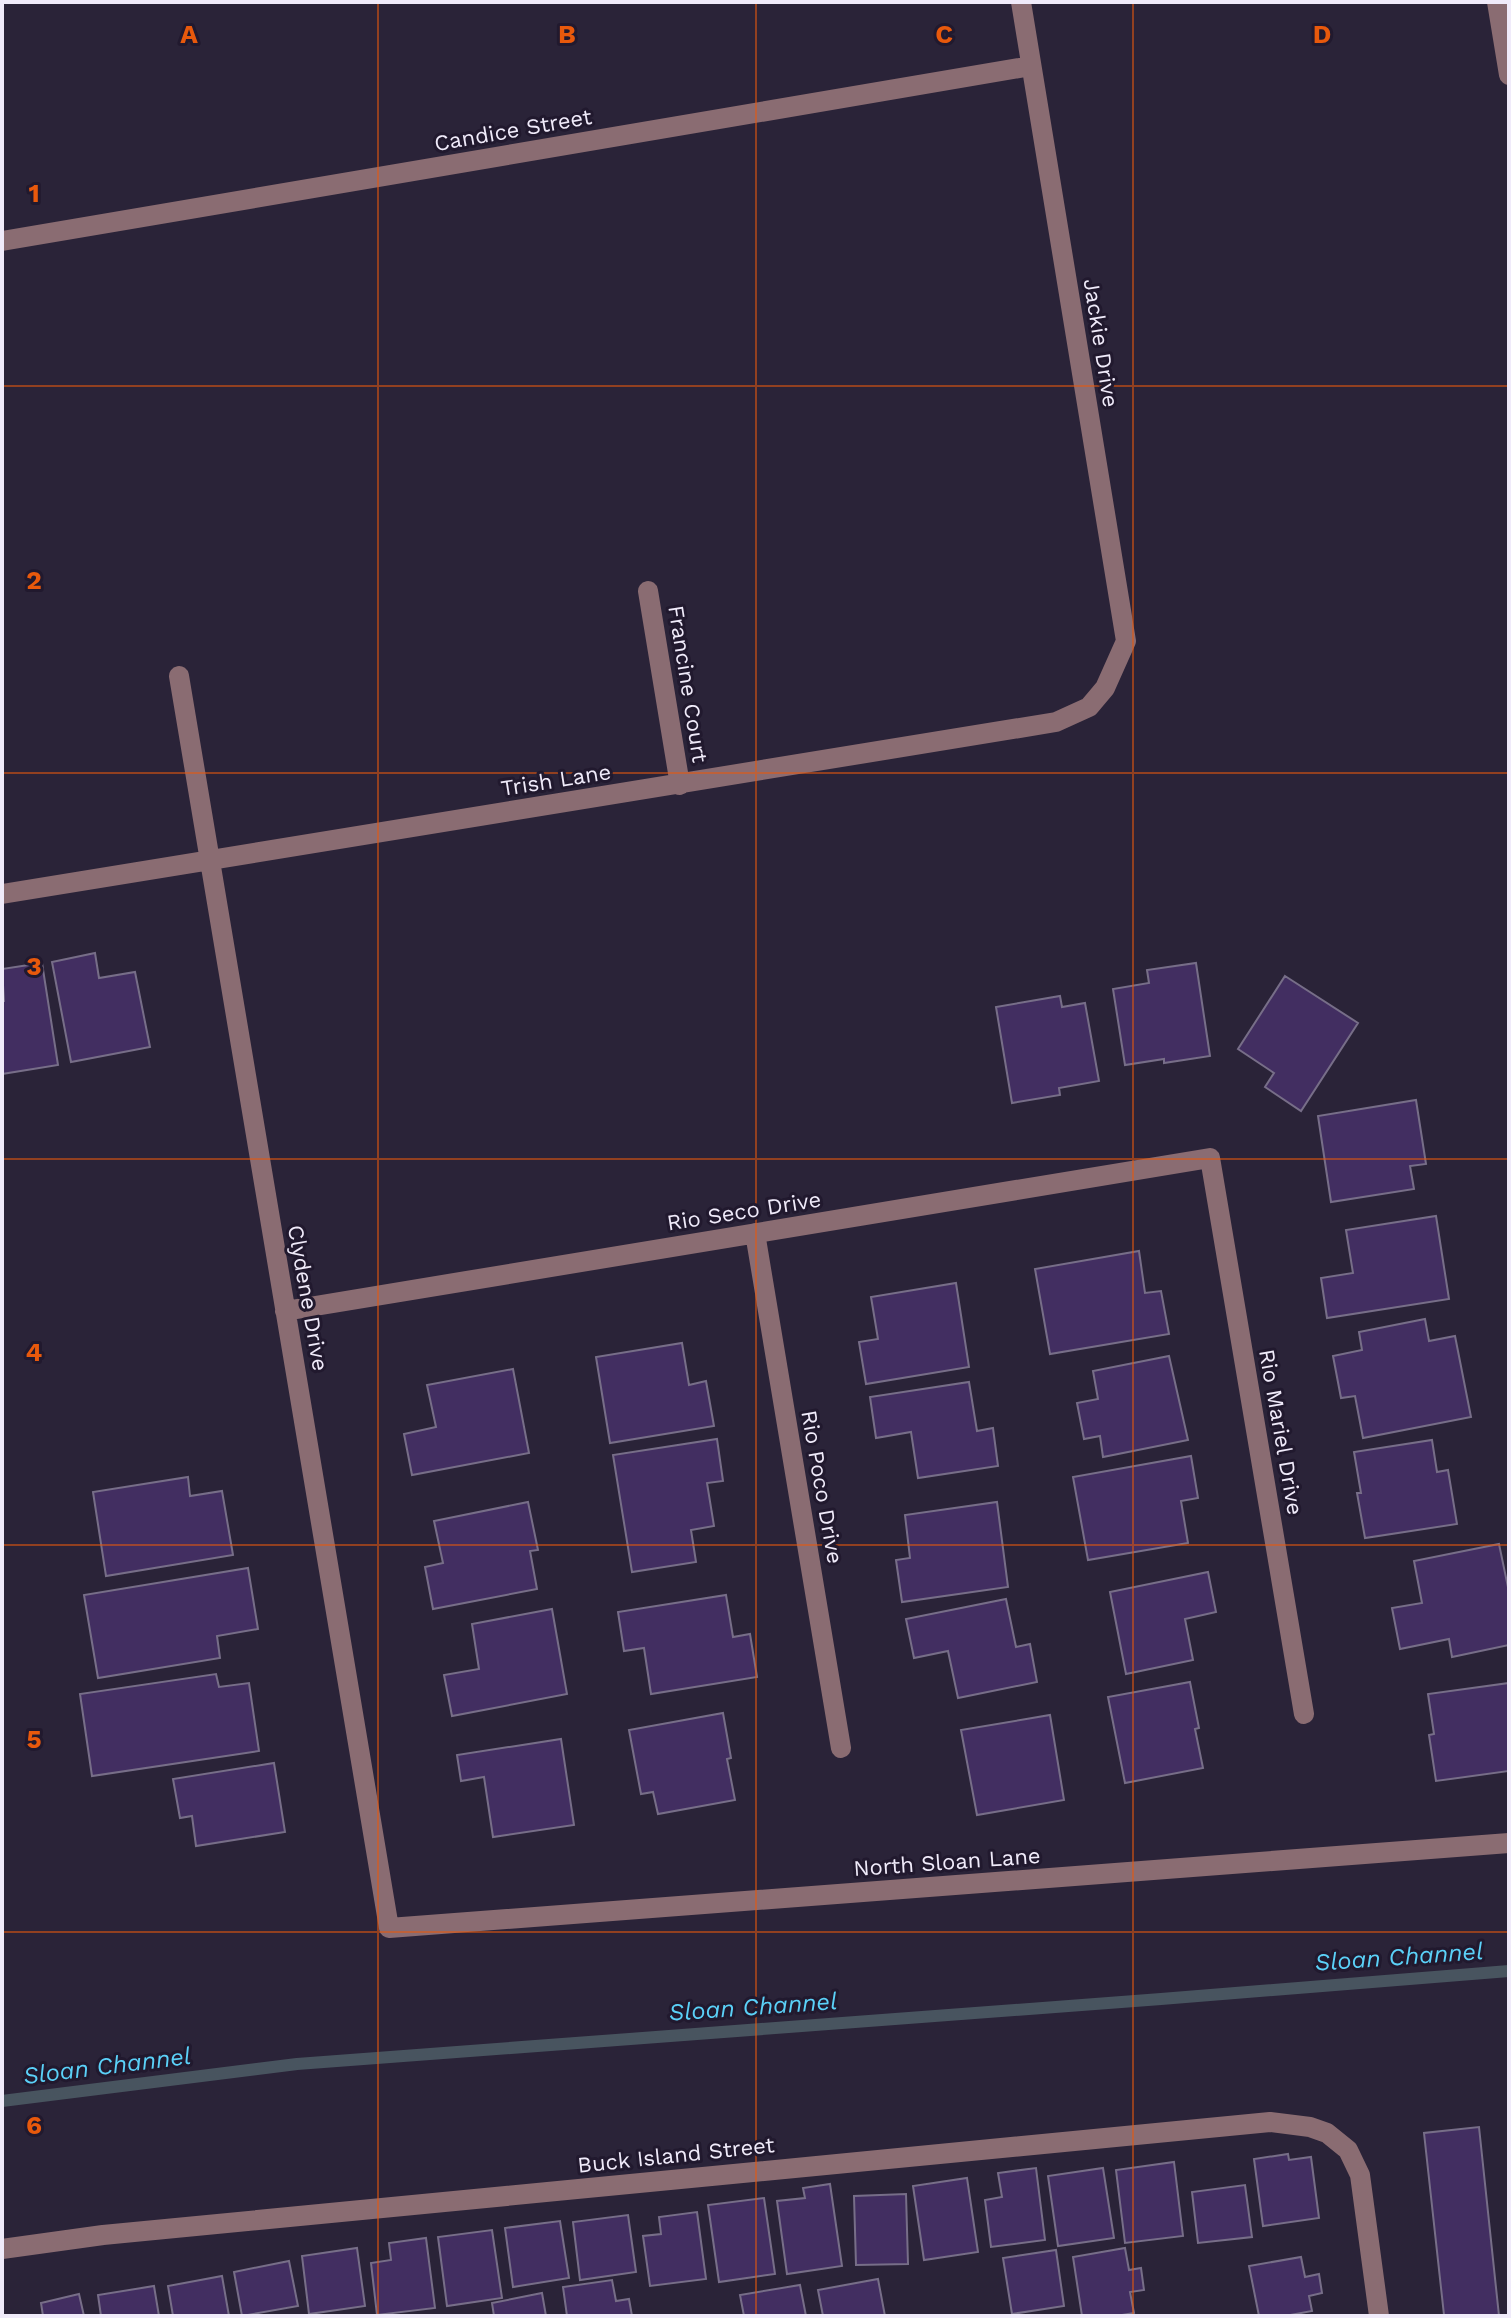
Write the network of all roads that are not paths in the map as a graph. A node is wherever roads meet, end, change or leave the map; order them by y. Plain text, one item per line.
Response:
1 (1021, 2) edge
2 (1497, 2) edge
3 (1031, 66) junction
4 (1509, 75) edge
5 (2, 241) edge
6 (648, 591) dead end
7 (179, 676) dead end
8 (1105, 688) joint
9 (680, 785) junction
10 (210, 860) junction
11 (2, 894) edge
12 (1210, 1158) joint
13 (755, 1233) junction
14 (285, 1311) junction
15 (1304, 1714) dead end
16 (841, 1748) dead end
17 (1509, 1843) edge
18 (389, 1928) joint
19 (2, 2249) edge
20 (1379, 2316) edge

1 - 3 street, Jackie Drive
2 - 4 street
3 - 5 street, Candice Street
3 - 8 street, Jackie Drive
6 - 9 street, Francine Court
7 - 10 street, Clydene Drive
8 - 9 street, Trish Lane
9 - 10 street, Trish Lane
10 - 11 street, Trish Lane
10 - 14 street, Clydene Drive
12 - 13 street, Rio Seco Drive
12 - 15 street, Rio Mariel Drive
13 - 14 street, Rio Seco Drive
13 - 16 street, Rio Poco Drive
14 - 18 street, Clydene Drive
17 - 18 street, North Sloan Lane
19 - 20 street, Buck Island Street

